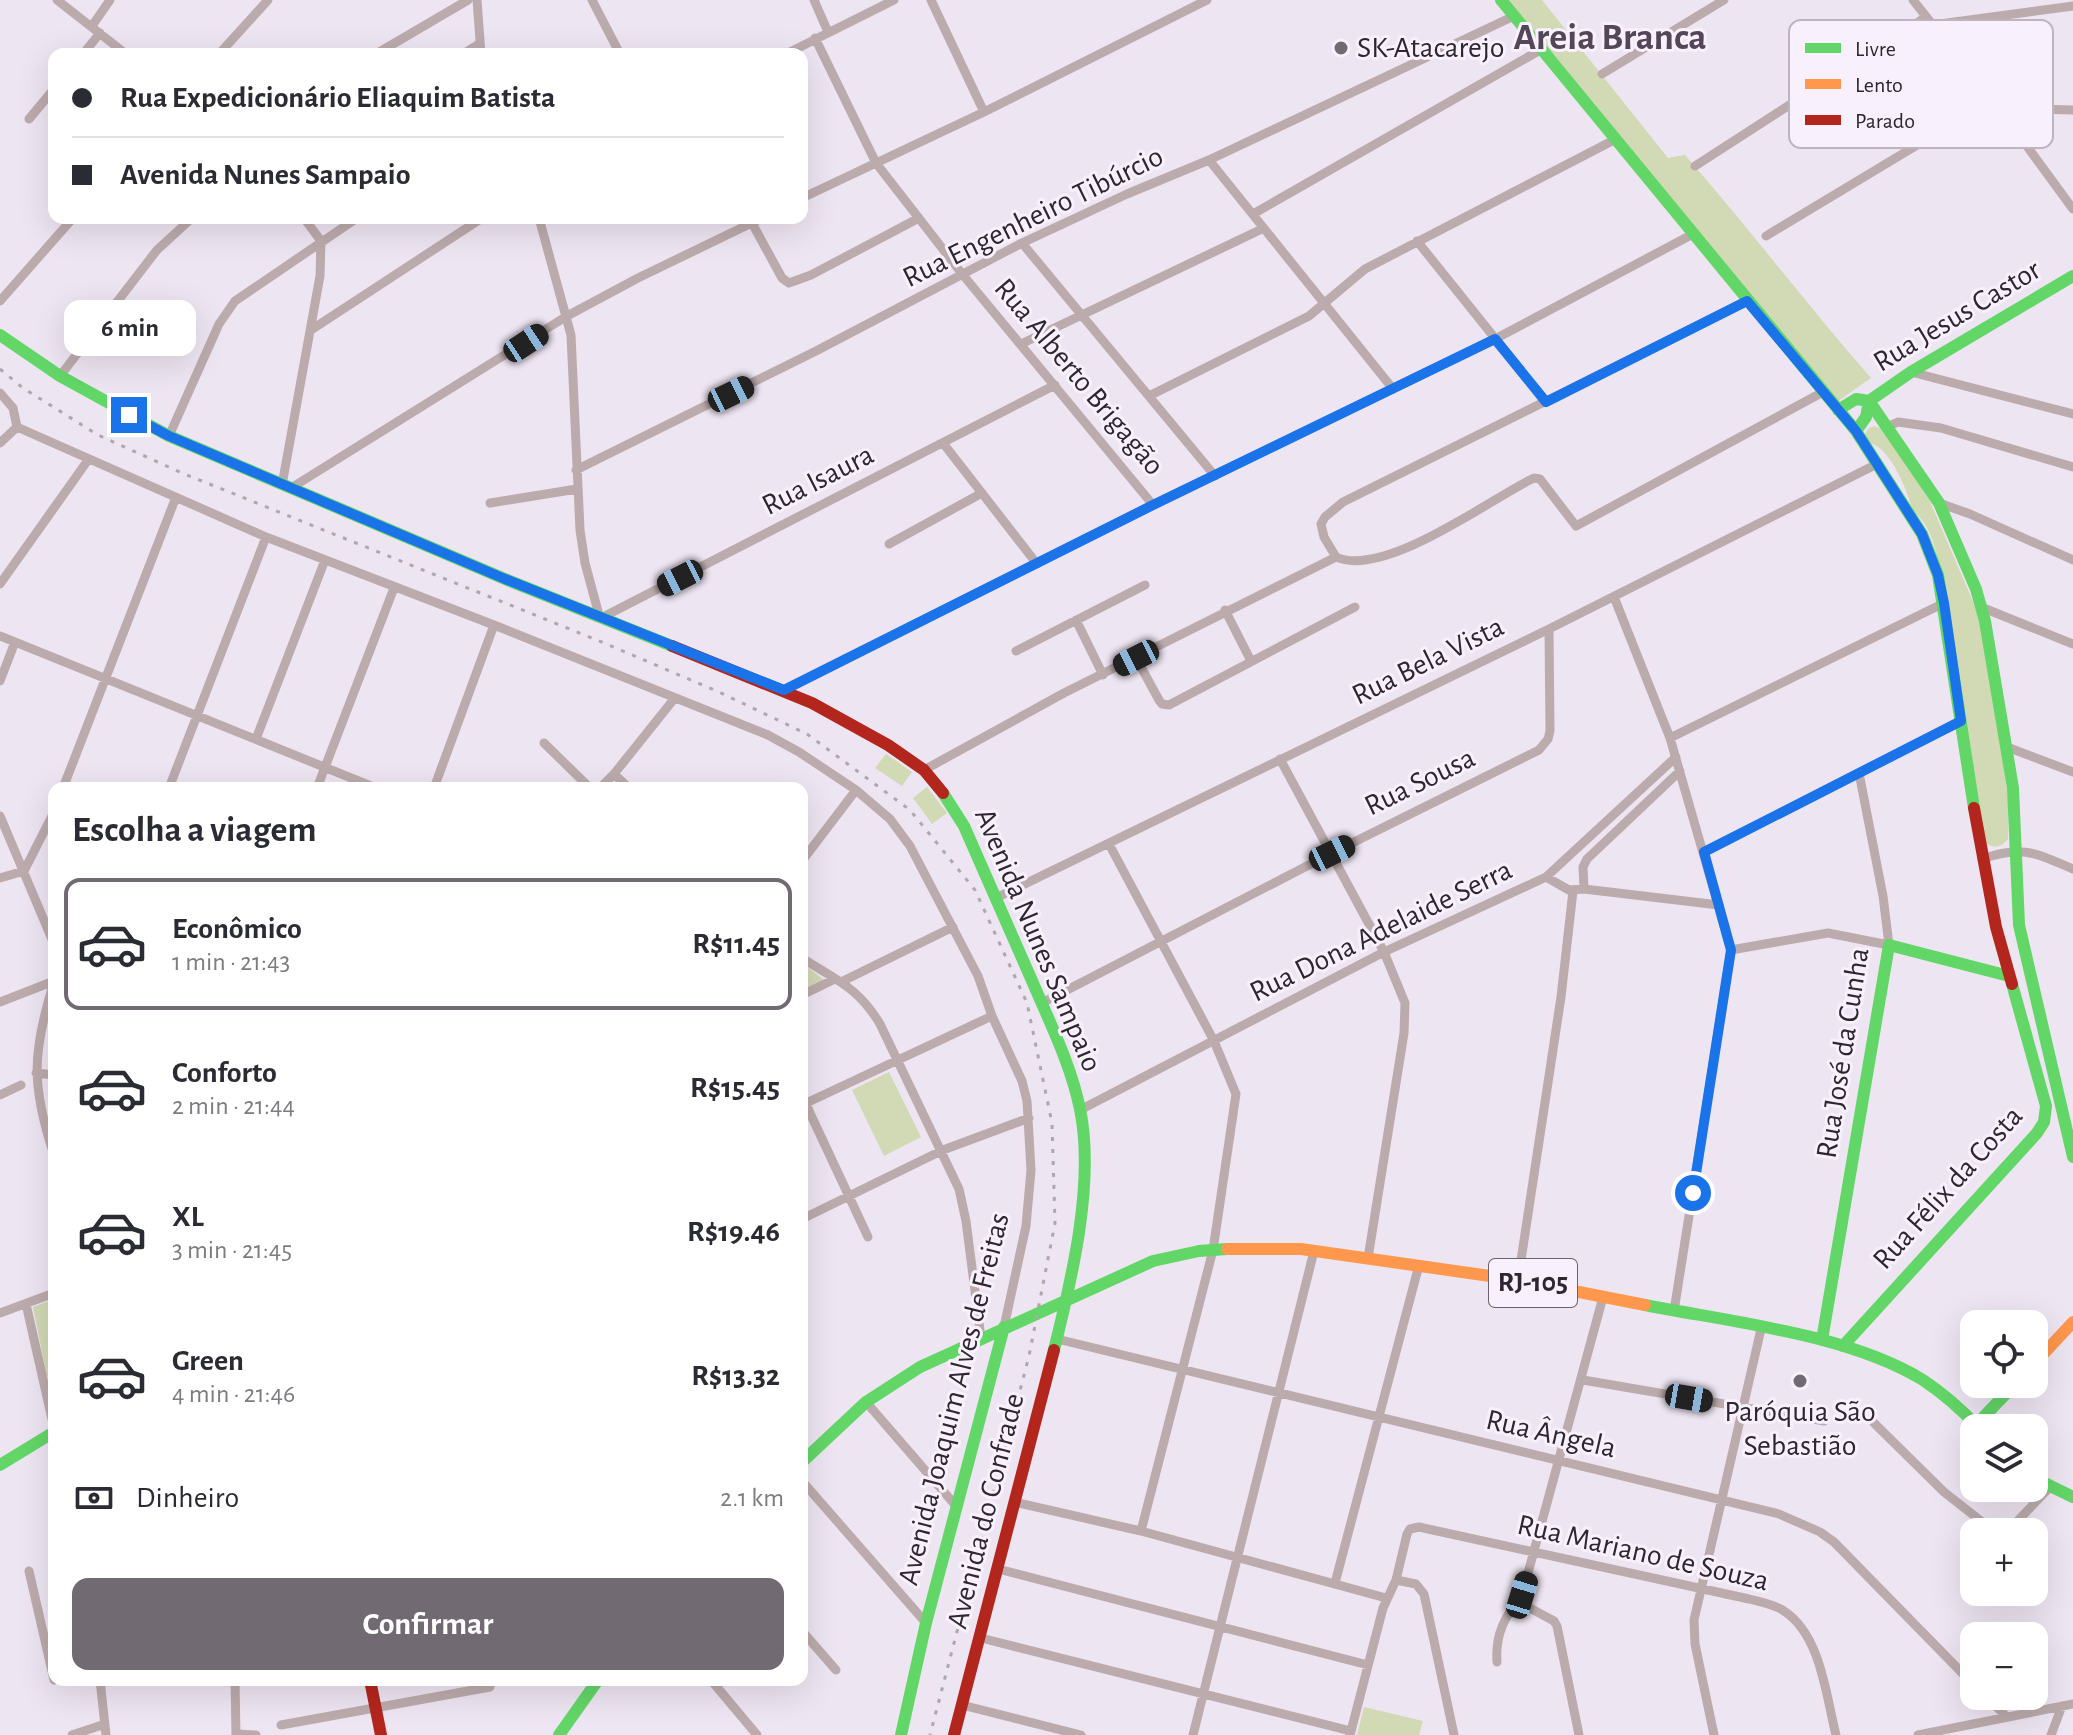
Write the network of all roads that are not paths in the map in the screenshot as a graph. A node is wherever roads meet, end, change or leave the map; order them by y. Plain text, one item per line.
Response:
1 (57, 0) edge
2 (110, 0) edge
3 (268, 0) edge
4 (468, 0) edge
5 (477, 0) edge
6 (592, 0) edge
7 (814, 0) edge
8 (894, 0) edge
9 (931, 0) edge
10 (1207, 0) edge
11 (1501, 0) edge
12 (1724, 0) edge
13 (1913, 0) edge
14 (2073, 6) edge
15 (1514, 16) junction
16 (1928, 20) edge
17 (1939, 20) edge
18 (92, 26) junction
19 (828, 32) junction
20 (100, 33) junction
21 (815, 38) junction
22 (88, 48) edge
23 (119, 48) edge
24 (224, 48) edge
25 (386, 48) edge
26 (480, 48) edge
27 (617, 48) edge
28 (797, 48) edge
29 (1542, 49) junction
30 (1602, 74) dead end
31 (48, 96) edge
32 (1789, 108) edge
33 (2053, 109) edge
34 (2073, 110) edge
35 (984, 112) junction
36 (29, 119) dead end
37 (1616, 139) junction
38 (1912, 148) edge
39 (2028, 148) edge
40 (1209, 160) junction
41 (876, 163) junction
42 (1695, 166) dead end
43 (808, 195) edge
44 (2073, 209) edge
45 (1253, 214) junction
46 (919, 218) junction
47 (68, 224) edge
48 (185, 224) edge
49 (308, 224) edge
50 (348, 224) edge
51 (473, 224) edge
52 (541, 224) edge
53 (750, 224) edge
54 (753, 224) edge
55 (1264, 228) junction
56 (1693, 234) junction
57 (1766, 236) dead end
58 (321, 241) junction
59 (1417, 241) junction
60 (1022, 243) junction
61 (963, 275) junction
62 (2073, 276) edge
63 (0, 301) edge
64 (1747, 301) junction
65 (1325, 305) junction
66 (1082, 315) junction
67 (567, 316) junction
68 (311, 330) junction
69 (0, 335) edge
70 (1495, 339) junction
71 (1021, 344) junction
72 (1911, 372) junction
73 (60, 376) junction
74 (1055, 385) junction
75 (1393, 389) junction
76 (1823, 392) junction
77 (0, 393) edge
78 (1149, 396) junction
79 (1869, 401) junction
80 (1546, 402) junction
81 (1838, 410) junction
82 (2073, 414) edge
83 (17, 427) junction
84 (1887, 427) junction
85 (1856, 431) junction
86 (169, 436) junction
87 (0, 443) edge
88 (943, 443) junction
89 (88, 460) junction
90 (1877, 464) junction
91 (2073, 467) edge
92 (576, 470) junction
93 (1215, 476) junction
94 (286, 487) junction
95 (577, 489) junction
96 (982, 493) junction
97 (176, 497) junction
98 (490, 503) dead end
99 (1939, 503) junction
100 (1153, 505) junction
101 (266, 537) junction
102 (889, 544) dead end
103 (1336, 557) junction
104 (325, 560) junction
105 (2073, 560) edge
106 (1037, 564) junction
107 (0, 584) edge
108 (1145, 585) dead end
109 (394, 588) junction
110 (1614, 597) junction
111 (1944, 603) junction
112 (1355, 607) dead end
113 (1981, 607) junction
114 (1225, 610) junction
115 (601, 616) junction
116 (1076, 620) junction
117 (494, 625) junction
118 (1549, 629) junction
119 (0, 636) edge
120 (15, 642) junction
121 (2073, 644) edge
122 (1016, 651) dead end
123 (1136, 658) junction
124 (1251, 661) junction
125 (1103, 675) junction
126 (105, 679) junction
127 (0, 681) edge
128 (784, 690) junction
129 (674, 699) junction
130 (199, 716) junction
131 (1961, 721) junction
132 (1670, 738) junction
133 (256, 739) junction
134 (544, 743) dead end
135 (2007, 747) junction
136 (1676, 757) junction
137 (1280, 759) junction
138 (325, 768) junction
139 (924, 770) junction
140 (1680, 771) junction
141 (2073, 772) edge
142 (1859, 773) junction
143 (614, 774) junction
144 (65, 782) edge
145 (172, 782) edge
146 (319, 782) edge
147 (361, 782) edge
148 (436, 782) edge
149 (584, 782) edge
150 (606, 782) edge
151 (623, 782) edge
152 (856, 790) junction
153 (0, 816) edge
154 (48, 824) edge
155 (1109, 844) junction
156 (2014, 851) junction
157 (1704, 852) junction
158 (808, 853) edge
159 (1332, 853) junction
160 (1982, 859) junction
161 (2073, 869) edge
162 (24, 871) junction
163 (1546, 877) junction
164 (0, 878) edge
165 (1579, 890) junction
166 (996, 898) junction
167 (1719, 905) junction
168 (953, 927) junction
169 (48, 929) edge
170 (1162, 942) junction
171 (1889, 945) junction
172 (1731, 950) junction
173 (1384, 952) junction
174 (808, 962) edge
175 (2009, 976) junction
176 (838, 981) junction
177 (48, 984) edge
178 (808, 993) edge
179 (0, 1002) edge
180 (1042, 1003) junction
181 (48, 1016) edge
182 (992, 1016) junction
183 (1214, 1041) junction
184 (2047, 1041) junction
185 (2031, 1050) junction
186 (896, 1060) junction
187 (36, 1073) junction
188 (48, 1074) edge
189 (21, 1085) dead end
190 (0, 1095) edge
191 (808, 1100) edge
192 (1080, 1110) junction
193 (808, 1112) edge
194 (1029, 1118) junction
195 (48, 1136) edge
196 (943, 1150) junction
197 (2073, 1157) edge
198 (850, 1195) junction
199 (808, 1216) edge
200 (868, 1237) dead end
201 (1213, 1250) junction
202 (1314, 1251) junction
203 (1368, 1258) junction
204 (1419, 1265) junction
205 (1518, 1280) junction
206 (48, 1295) edge
207 (1603, 1297) junction
208 (1067, 1298) junction
209 (26, 1304) junction
210 (1674, 1311) junction
211 (0, 1313) edge
212 (2073, 1322) edge
213 (1004, 1327) junction
214 (1761, 1329) junction
215 (981, 1338) junction
216 (1057, 1339) junction
217 (1822, 1340) junction
218 (1843, 1346) junction
219 (2048, 1349) edge
220 (1184, 1370) junction
221 (1583, 1380) junction
222 (1279, 1393) junction
223 (2003, 1398) edge
224 (866, 1402) junction
225 (48, 1403) edge
226 (1743, 1407) junction
227 (1966, 1414) edge
228 (1989, 1414) edge
229 (1379, 1417) junction
230 (1824, 1421) dead end
231 (1874, 1423) dead end
232 (48, 1434) edge
233 (808, 1456) edge
234 (1560, 1461) junction
235 (0, 1465) edge
236 (2048, 1485) edge
237 (2051, 1486) junction
238 (808, 1488) edge
239 (2073, 1497) edge
240 (1721, 1499) junction
241 (1014, 1502) junction
242 (957, 1507) junction
243 (1977, 1518) edge
244 (2020, 1518) edge
245 (1141, 1531) junction
246 (1535, 1553) junction
247 (1238, 1556) junction
248 (998, 1569) junction
249 (29, 1571) dead end
250 (1396, 1580) junction
251 (1335, 1583) junction
252 (1700, 1588) junction
253 (1522, 1595) junction
254 (1386, 1598) junction
255 (926, 1623) junction
256 (1220, 1626) junction
257 (48, 1627) edge
258 (42, 1628) junction
259 (808, 1638) edge
260 (981, 1638) junction
261 (48, 1654) edge
262 (1497, 1662) dead end
263 (1368, 1665) junction
264 (836, 1670) dead end
265 (1960, 1671) edge
266 (101, 1686) edge
267 (235, 1686) edge
268 (371, 1686) edge
269 (594, 1686) edge
270 (716, 1686) edge
271 (490, 1687) dead end
272 (1203, 1694) junction
273 (2073, 1704) edge
274 (962, 1705) junction
275 (375, 1706) junction
276 (2062, 1706) junction
277 (2000, 1710) edge
278 (2007, 1717) junction
279 (105, 1724) junction
280 (281, 1725) dead end
281 (1350, 1733) edge
282 (72, 1735) edge
283 (106, 1735) edge
284 (236, 1735) edge
285 (256, 1735) edge
286 (381, 1735) edge
287 (559, 1735) edge
288 (757, 1735) edge
289 (901, 1735) edge
290 (954, 1735) edge
291 (1081, 1735) edge
292 (1193, 1735) edge
293 (1454, 1735) edge
294 (1579, 1735) edge
295 (1714, 1735) edge
296 (1836, 1735) edge
297 (1918, 1735) edge
298 (2051, 1735) edge

1 - 18 street
2 - 18 street
3 - 24 street
4 - 25 street
5 - 26 street
6 - 27 street
7 - 19 street
8 - 19 street
9 - 35 street
10 - 35 street
11 - 15 street
12 - 30 street
13 - 16 street
14 - 17 street
15 - 29 street
15 - 40 street, Rua Engenheiro Tibúrcio
18 - 20 street
19 - 21 street
20 - 22 street
20 - 23 street
21 - 28 street
21 - 41 street, Rua Alberto Brigagão
29 - 37 street
29 - 45 street
31 - 36 street
32 - 42 street
33 - 34 street
35 - 41 street
37 - 56 street
37 - 59 street
38 - 57 street
39 - 44 street
40 - 45 street
40 - 60 street, Rua Engenheiro Tibúrcio
41 - 43 street
41 - 46 street, Rua Alberto Brigagão
45 - 55 street
46 - 54 street
46 - 61 street, Rua Alberto Brigagão
47 - 63 street
48 - 73 street
49 - 58 street
50 - 58 street
51 - 68 street
52 - 67 street
53 - 67 street
55 - 65 street
55 - 66 street
56 - 64 street
56 - 70 street
58 - 68 street
58 - 86 street
59 - 65 street
59 - 70 street
60 - 61 street, Rua Engenheiro Tibúrcio
60 - 66 street
61 - 71 street, Rua Alberto Brigagão
61 - 92 street, Rua Engenheiro Tibúrcio
62 - 72 street, Rua Jesus Castor
64 - 76 street
64 - 80 street
65 - 75 street
65 - 78 street
66 - 71 street
66 - 78 street
67 - 92 street
67 - 94 street
68 - 94 street
69 - 73 street, Avenida Nunes Sampaio
70 - 75 street
70 - 80 street
71 - 74 street, Rua Alberto Brigagão
72 - 79 street, Rua Jesus Castor
72 - 82 street
73 - 86 street, Avenida Nunes Sampaio
74 - 88 street, Rua Isaura
74 - 100 street, Rua Alberto Brigagão
75 - 93 street
76 - 81 street
76 - 103 street
77 - 83 street
78 - 93 street
79 - 81 street, Rua Jesus Castor
79 - 84 street
79 - 85 street, Rua Jesus Castor
80 - 103 street
81 - 85 street
83 - 87 street
83 - 89 street, Avenida Joaquim Alves de Freitas
84 - 91 street
84 - 99 street
85 - 90 street
86 - 94 street, Avenida Nunes Sampaio
88 - 96 street
88 - 115 street, Rua Isaura
89 - 97 street, Avenida Joaquim Alves de Freitas
89 - 107 street
90 - 110 street, Rua Bela Vista
90 - 111 street
92 - 95 street
93 - 100 street
94 - 115 street, Avenida Nunes Sampaio
95 - 98 street
95 - 115 street
96 - 102 street
96 - 106 street
97 - 101 street, Avenida Joaquim Alves de Freitas
97 - 126 street
99 - 105 street
99 - 113 street
100 - 106 street
101 - 104 street, Avenida Joaquim Alves de Freitas
101 - 130 street
103 - 114 street
104 - 109 street, Avenida Joaquim Alves de Freitas
104 - 133 street
106 - 128 street
108 - 116 street
109 - 117 street, Avenida Joaquim Alves de Freitas
109 - 138 street
110 - 118 street, Rua Bela Vista
110 - 132 street
111 - 131 street
111 - 132 street
112 - 124 street
113 - 121 street
113 - 135 street
114 - 123 street
114 - 124 street
115 - 128 street, Avenida Nunes Sampaio
116 - 122 street
116 - 125 street
117 - 129 street, Avenida Joaquim Alves de Freitas
117 - 148 street
118 - 137 street, Rua Bela Vista
118 - 159 street, Rua Sousa
119 - 120 street
120 - 126 street
120 - 127 street
123 - 124 street
123 - 125 street
125 - 139 street
126 - 130 street
126 - 144 street
128 - 139 street, Avenida Nunes Sampaio
129 - 143 street
129 - 152 street, Avenida Joaquim Alves de Freitas
130 - 133 street
130 - 145 street
131 - 142 street
131 - 160 street
132 - 136 street
133 - 138 street
134 - 149 street
135 - 141 street
135 - 156 street
136 - 140 street
136 - 163 street
137 - 155 street, Rua Bela Vista
137 - 159 street
138 - 146 street
138 - 147 street
139 - 166 street, Avenida Nunes Sampaio
140 - 157 street
140 - 165 street
142 - 157 street
142 - 171 street, Rua José da Cunha
143 - 150 street
143 - 151 street
152 - 158 street
152 - 168 street, Avenida Joaquim Alves de Freitas
153 - 162 street
154 - 162 street
155 - 166 street, Rua Bela Vista
155 - 170 street
156 - 160 street
156 - 161 street
156 - 184 street
157 - 167 street
159 - 170 street, Rua Sousa
159 - 173 street
160 - 175 street
162 - 164 street
162 - 169 street
163 - 165 street, Rua Dona Adelaide Serra
163 - 173 street, Rua Dona Adelaide Serra
165 - 167 street, Rua Dona Adelaide Serra
165 - 205 street
166 - 180 street, Avenida Nunes Sampaio
167 - 172 street
168 - 176 street
168 - 182 street, Avenida Joaquim Alves de Freitas
170 - 180 street, Rua Sousa
170 - 183 street
171 - 172 street
171 - 175 street
171 - 217 street, Rua José da Cunha
172 - 210 street
173 - 183 street, Rua Dona Adelaide Serra
173 - 203 street
174 - 176 street
175 - 185 street
176 - 178 street
176 - 186 street
177 - 179 street
180 - 192 street, Avenida Nunes Sampaio
181 - 187 street
182 - 186 street
182 - 194 street, Avenida Joaquim Alves de Freitas
183 - 192 street, Rua Dona Adelaide Serra
183 - 201 street
184 - 185 street
184 - 197 street
185 - 218 street, Rua Félix da Costa
186 - 191 street
186 - 196 street
187 - 188 street
187 - 195 street
189 - 190 street
192 - 208 street, Avenida Nunes Sampaio
193 - 198 street
194 - 196 street
194 - 213 street, Avenida Joaquim Alves de Freitas
196 - 198 street
196 - 215 street
198 - 199 street
198 - 200 street
201 - 202 street, RJ-105
201 - 208 street, RJ-105
201 - 220 street
202 - 203 street, RJ-105
202 - 222 street
203 - 204 street, RJ-105
204 - 205 street, RJ-105
204 - 229 street
205 - 207 street, RJ-105
206 - 209 street
207 - 210 street, RJ-105
207 - 221 street
208 - 213 street, RJ-105
208 - 216 street, Avenida do Confrade
209 - 211 street
209 - 225 street
210 - 214 street, RJ-105
212 - 219 street
213 - 215 street, RJ-105
213 - 242 street, Avenida Joaquim Alves de Freitas
214 - 217 street, RJ-105
214 - 226 street
215 - 224 street, RJ-105
216 - 220 street, Rua Ângela
216 - 241 street, Avenida do Confrade
217 - 218 street, RJ-105
218 - 227 street, RJ-105
220 - 222 street, Rua Ângela
220 - 245 street
221 - 226 street
221 - 234 street
222 - 229 street, Rua Ângela
222 - 247 street
223 - 228 street
224 - 233 street, RJ-105
224 - 242 street
226 - 230 street
226 - 240 street
229 - 234 street, Rua Ângela
229 - 251 street
231 - 243 street
232 - 235 street
234 - 240 street, Rua Ângela
234 - 246 street
236 - 237 street
237 - 239 street
237 - 244 street
238 - 255 street
240 - 252 street
240 - 265 street, Rua Ângela
241 - 245 street
241 - 248 street, Avenida do Confrade
242 - 255 street, Avenida Joaquim Alves de Freitas
245 - 247 street
246 - 250 street, Rua Mariano de Souza
246 - 252 street, Rua Mariano de Souza
246 - 253 street
247 - 251 street
247 - 256 street
248 - 256 street
248 - 260 street, Avenida do Confrade
249 - 258 street
250 - 254 street
250 - 293 street
251 - 254 street
252 - 295 street
252 - 296 street, Rua Mariano de Souza
253 - 262 street
253 - 294 street
254 - 263 street
255 - 289 street, Avenida Joaquim Alves de Freitas
256 - 263 street
256 - 272 street
257 - 258 street
258 - 261 street
259 - 264 street
260 - 272 street
260 - 274 street, Avenida do Confrade
263 - 281 street
266 - 279 street
267 - 284 street
268 - 275 street
269 - 287 street
270 - 288 street
271 - 275 street
272 - 281 street
272 - 292 street
273 - 276 street
274 - 290 street, Avenida do Confrade
274 - 291 street
275 - 280 street
275 - 286 street
276 - 278 street
276 - 298 street
277 - 278 street
278 - 297 street
279 - 282 street
279 - 283 street
284 - 285 street

